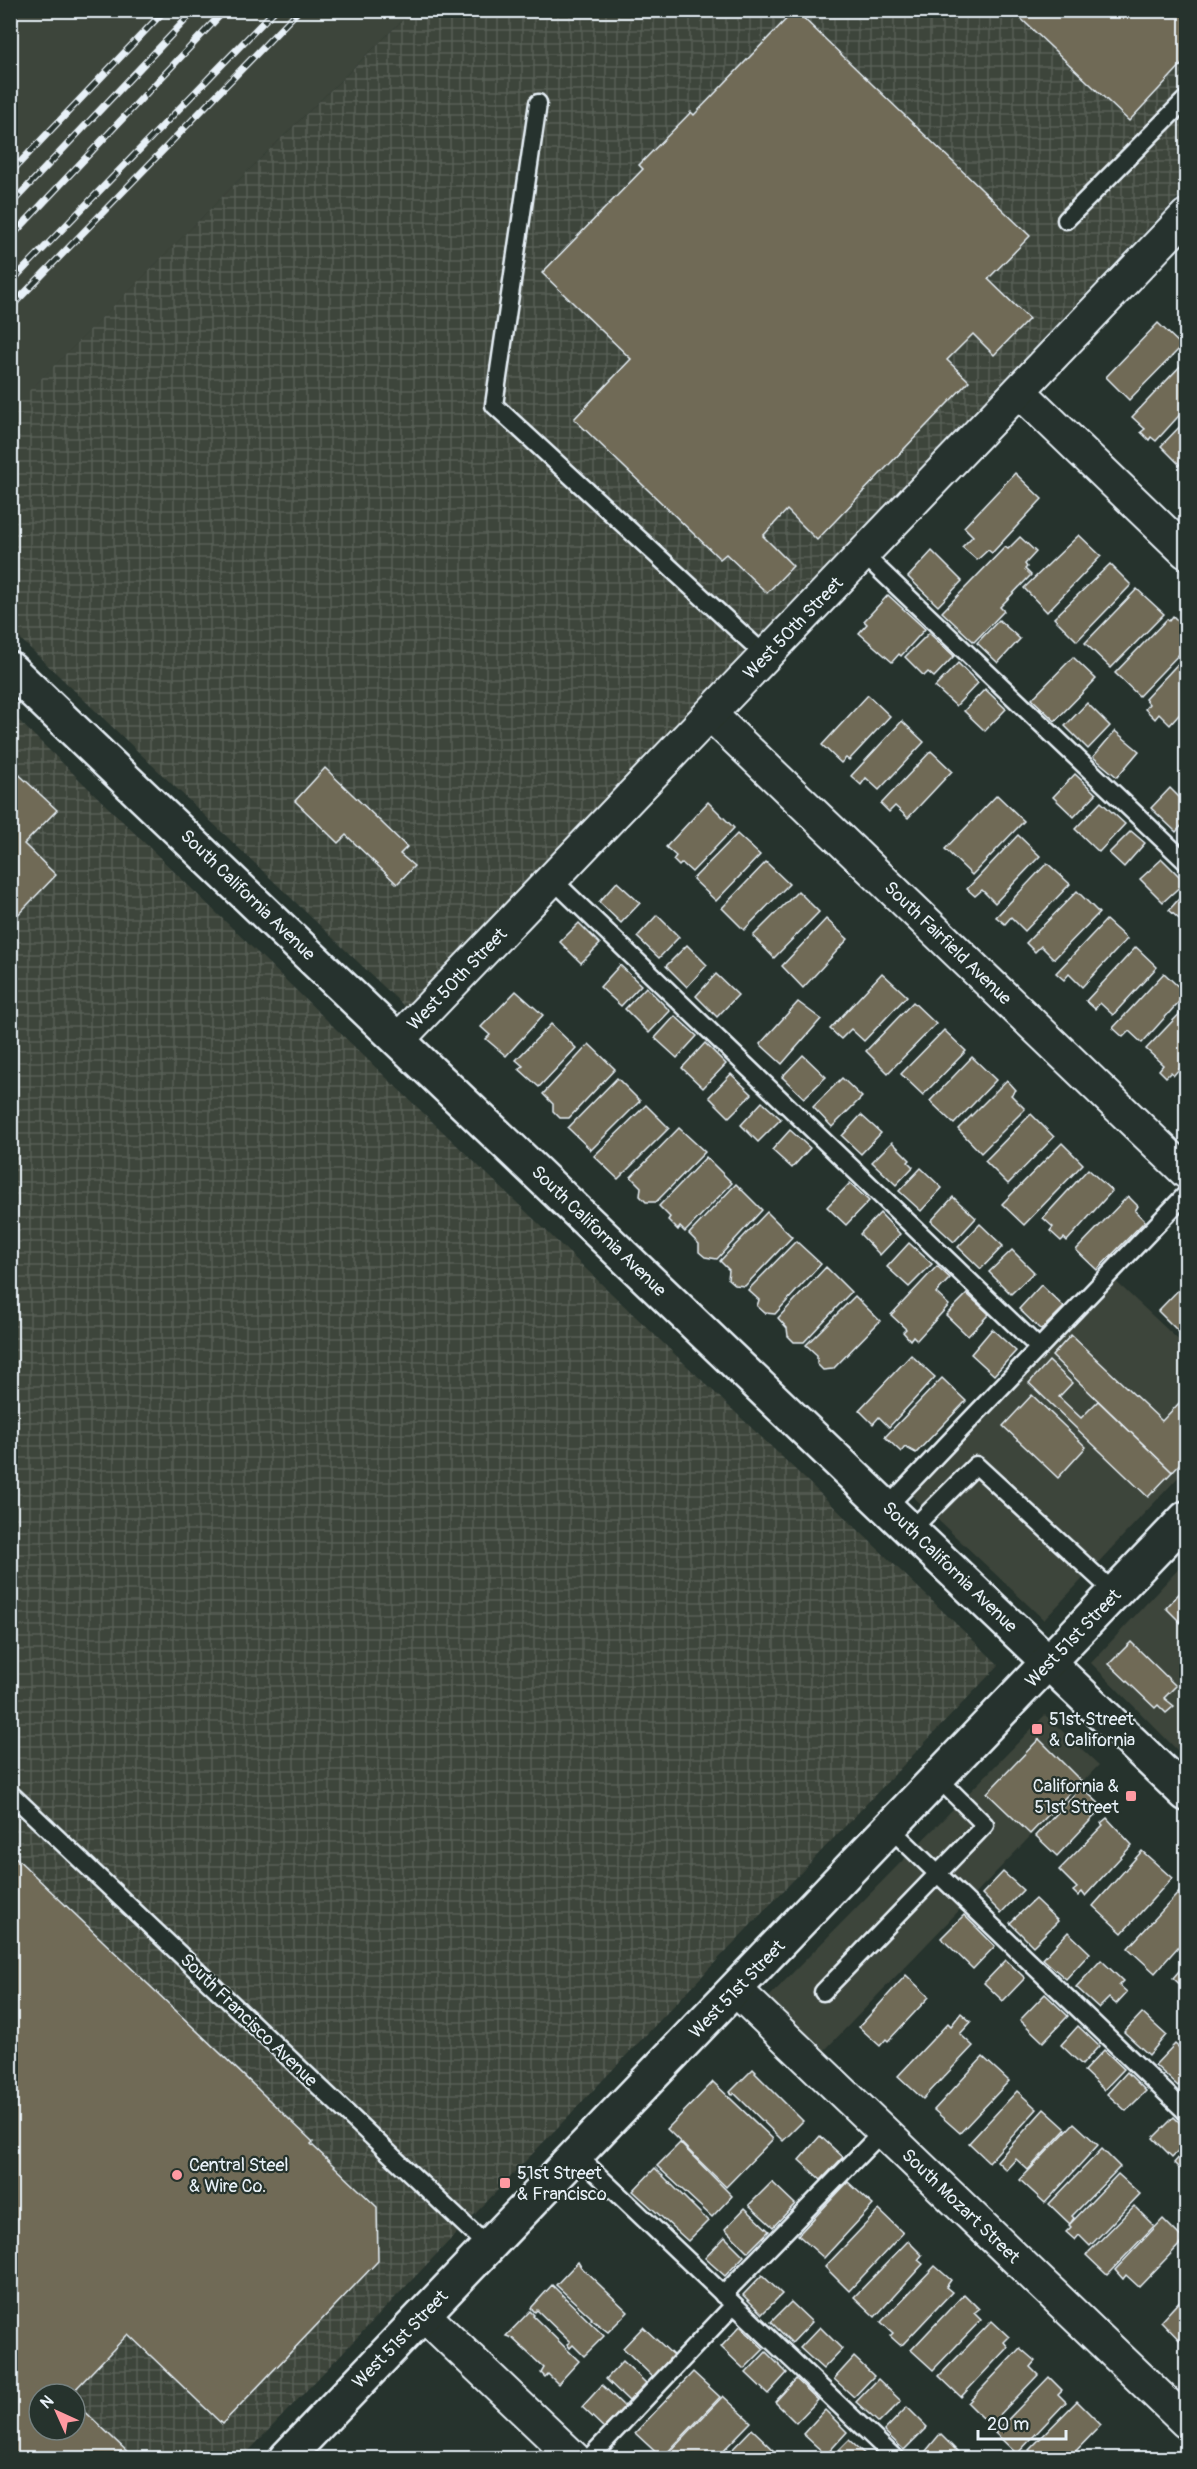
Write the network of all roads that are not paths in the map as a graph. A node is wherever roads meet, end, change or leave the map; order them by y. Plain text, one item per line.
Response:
1 (1186, 99) edge
2 (538, 103) dead end
3 (1066, 220) dead end
4 (1182, 230) edge
5 (1019, 391) junction
6 (1186, 552) edge
7 (863, 554) junction
8 (766, 656) junction
9 (10, 669) edge
10 (710, 714) junction
11 (1186, 862) edge
12 (552, 879) junction
13 (399, 1039) junction
14 (1186, 1172) edge
15 (1186, 1194) edge
16 (1040, 1348) junction
17 (887, 1507) junction
18 (1186, 1518) edge
19 (911, 1530) junction
20 (1114, 1593) junction
21 (1049, 1662) junction
22 (938, 1778) junction
23 (10, 1793) edge
24 (1186, 1794) edge
25 (890, 1828) junction
26 (938, 1874) junction
27 (736, 1990) junction
28 (823, 1992) dead end
29 (1186, 2112) edge
30 (883, 2131) junction
31 (577, 2155) junction
32 (488, 2247) junction
33 (728, 2300) junction
34 (424, 2315) junction
35 (1186, 2422) edge
36 (286, 2458) edge
37 (574, 2458) edge
38 (589, 2458) edge
39 (895, 2458) edge

1 - 3 lane
2 - 8 lane
4 - 5 street, West 50th Street
5 - 6 street
5 - 7 street, West 50th Street
7 - 8 street, West 50th Street
7 - 11 lane
8 - 10 street, West 50th Street
9 - 13 street, South California Avenue
10 - 12 street, West 50th Street
10 - 14 street, South Fairfield Avenue
12 - 13 street, West 50th Street
12 - 16 lane
13 - 17 street, South California Avenue
15 - 16 lane
16 - 17 lane
17 - 19 street, South California Avenue
18 - 20 street, West 51st Street
19 - 20 lane
19 - 21 street, South California Avenue
20 - 21 street, West 51st Street
21 - 22 street, West 51st Street
21 - 24 street, South California Avenue
22 - 25 street, West 51st Street
22 - 26 lane
23 - 32 lane, South Francisco Avenue
25 - 26 lane
25 - 27 street, West 51st Street
26 - 28 lane
26 - 29 lane
27 - 30 street, South Mozart Street
27 - 31 street, West 51st Street
30 - 33 lane
30 - 35 street, South Mozart Street
31 - 32 street, West 51st Street
31 - 33 lane
32 - 34 street, West 51st Street
33 - 38 lane
33 - 39 lane
34 - 36 street, West 51st Street
34 - 37 street

